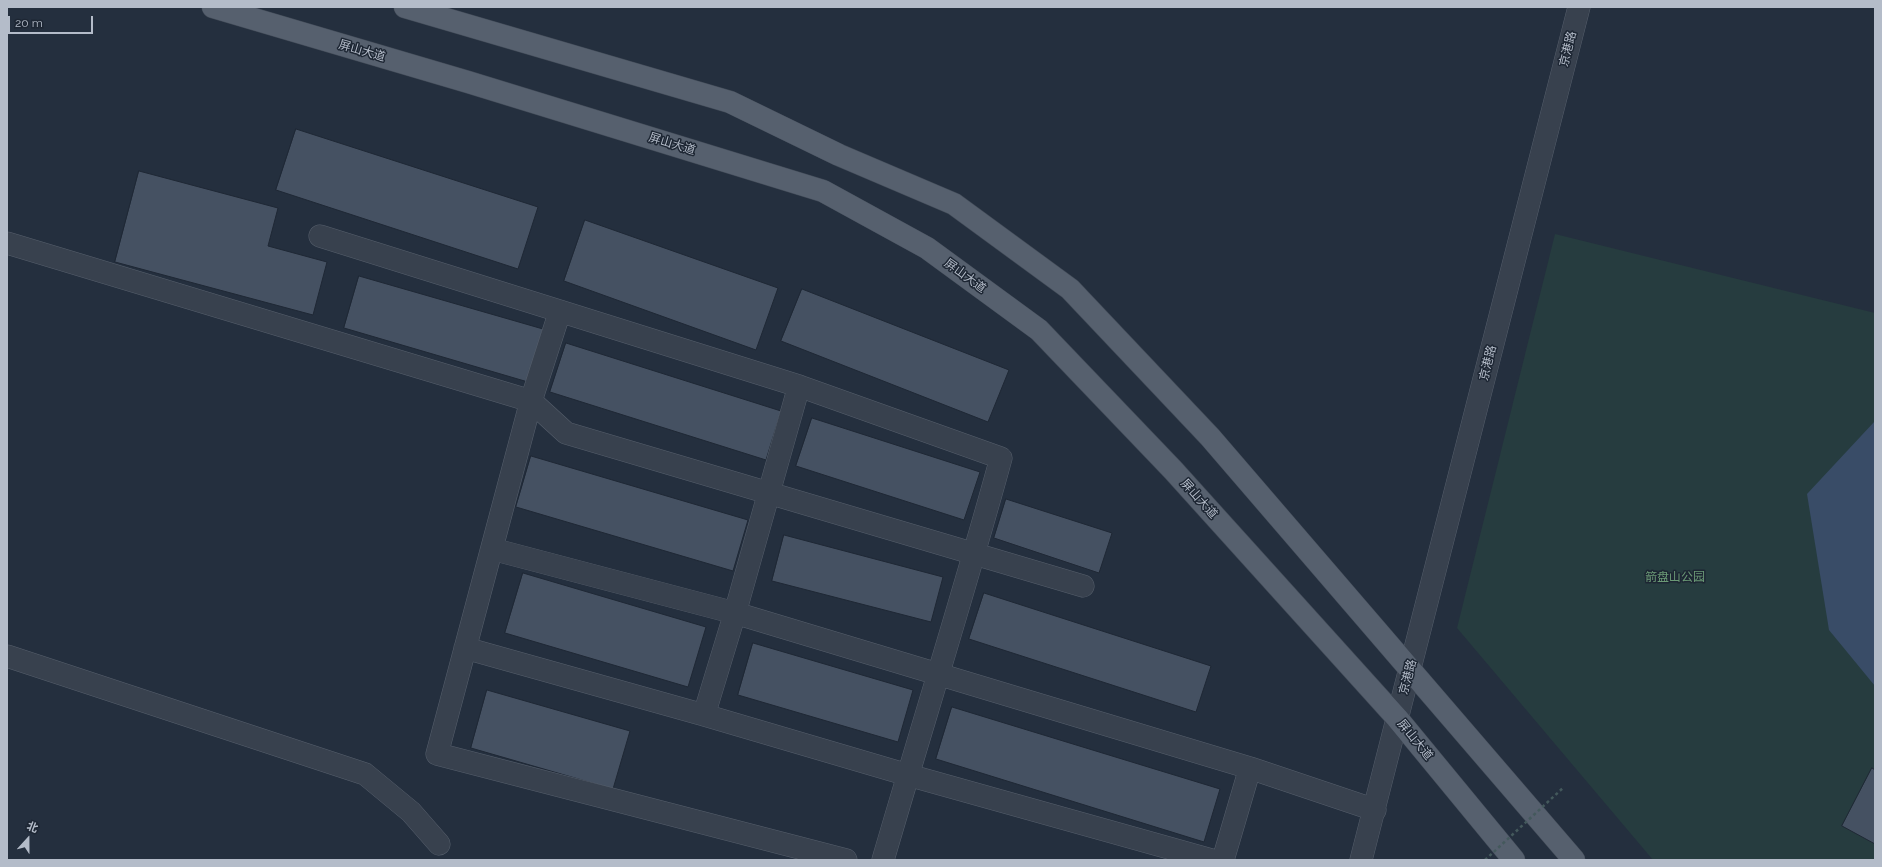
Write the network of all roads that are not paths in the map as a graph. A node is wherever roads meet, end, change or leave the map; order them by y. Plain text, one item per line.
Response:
1 (213, 7) edge
2 (405, 7) edge
3 (1579, 7) edge
4 (320, 236) dead end
5 (7, 243) edge
6 (560, 311) junction
7 (799, 386) junction
8 (531, 401) junction
9 (770, 493) junction
10 (492, 549) junction
11 (974, 554) junction
12 (1084, 586) dead end
13 (736, 613) junction
14 (465, 648) junction
15 (7, 656) edge
16 (1410, 670) junction
17 (937, 674) junction
18 (704, 715) junction
19 (1397, 718) junction
20 (1250, 768) junction
21 (908, 775) junction
22 (1374, 810) junction
23 (439, 844) dead end
24 (846, 860) edge
25 (883, 860) edge
26 (1212, 860) edge
27 (1223, 860) edge
28 (1360, 860) edge
29 (1514, 860) edge
30 (1574, 860) edge

1 - 19 main road, 屏山大道
2 - 16 main road
3 - 16 street, 京港路
4 - 6 street
5 - 8 street
6 - 7 street
6 - 8 street
7 - 9 street
7 - 11 street
8 - 9 street
8 - 10 street
9 - 11 street
9 - 13 street
10 - 13 street
10 - 14 street
11 - 12 street
11 - 17 street
13 - 17 street
13 - 18 street
14 - 18 street
14 - 24 street
15 - 23 street
16 - 19 street, 京港路
16 - 30 main road
17 - 20 street
17 - 21 street
18 - 21 street
19 - 22 street, 京港路
19 - 29 main road, 屏山大道
20 - 22 street
20 - 27 street
21 - 25 street
21 - 26 street
22 - 28 street, 京港路

